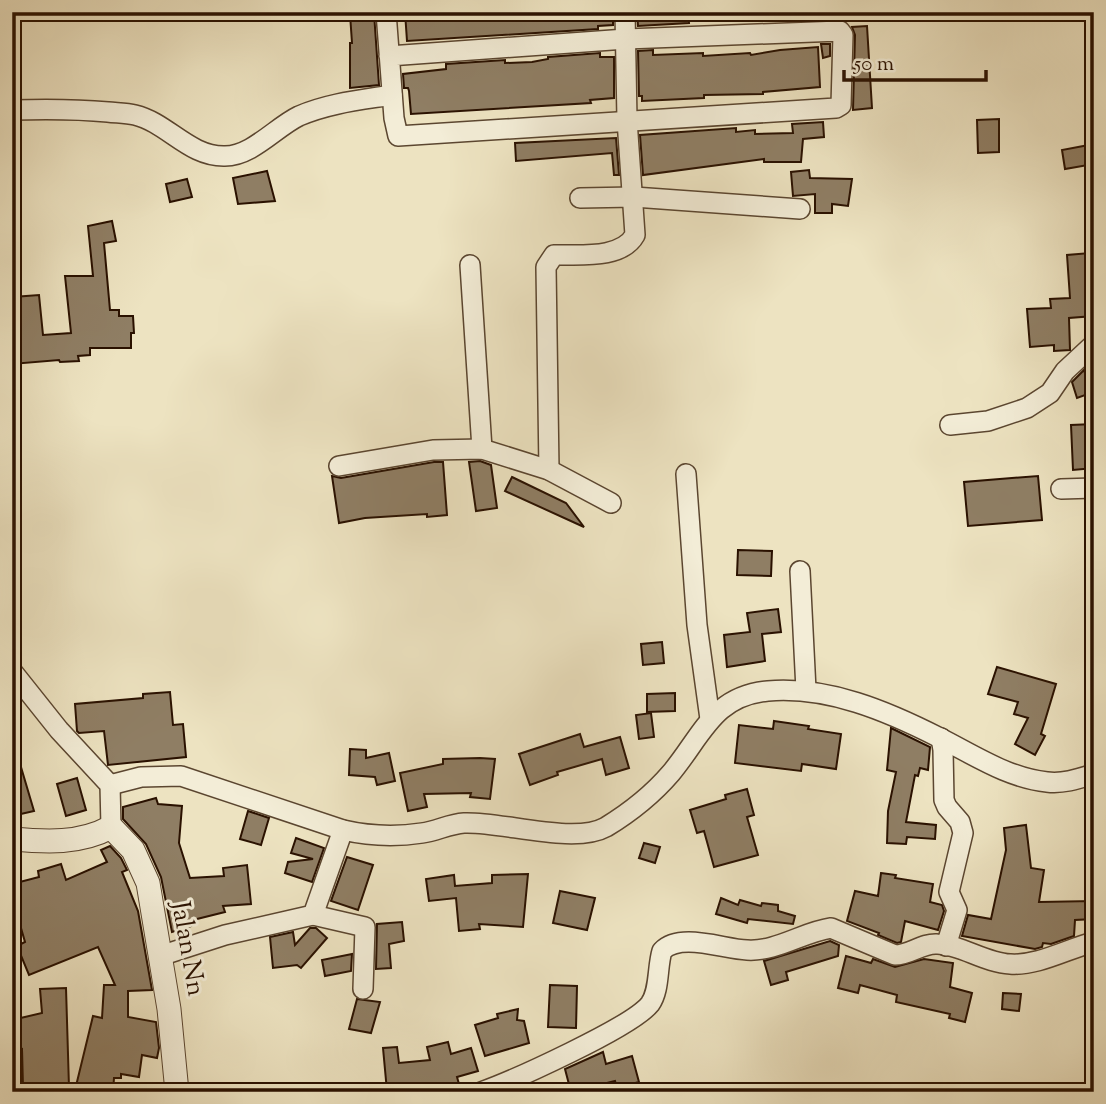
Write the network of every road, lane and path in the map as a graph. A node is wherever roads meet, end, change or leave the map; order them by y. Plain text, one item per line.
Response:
1 (386, 12) edge
2 (625, 12) edge
3 (626, 39) junction
4 (389, 57) junction
5 (393, 96) junction
6 (12, 110) edge
7 (627, 120) junction
8 (634, 197) junction
9 (580, 198) dead end
10 (800, 209) dead end
11 (470, 265) dead end
12 (1094, 344) edge
13 (950, 425) dead end
14 (482, 449) junction
15 (339, 466) dead end
16 (549, 470) junction
17 (686, 474) dead end
18 (1094, 488) edge
19 (1061, 489) dead end
20 (611, 503) dead end
21 (800, 571) dead end
22 (12, 671) edge
23 (806, 691) junction
24 (710, 719) junction
25 (941, 738) junction
26 (1094, 774) edge
27 (110, 785) junction
28 (111, 827) junction
29 (344, 830) junction
30 (12, 839) edge
31 (313, 915) junction
32 (1094, 942) edge
33 (946, 946) junction
34 (160, 956) junction
35 (363, 989) dead end
36 (177, 1092) edge
37 (481, 1092) edge

1 - 4 street
2 - 3 street
3 - 4 street
3 - 7 street
3 - 7 street
4 - 5 street
5 - 6 street
5 - 7 street
7 - 8 street
8 - 9 street
8 - 10 street
8 - 16 street
11 - 14 street
12 - 13 street
14 - 15 street
14 - 16 street
16 - 20 street
17 - 24 street
18 - 19 street
21 - 23 street
22 - 27 street
23 - 24 street
23 - 25 street
24 - 29 street
25 - 26 street
25 - 33 street
27 - 28 street
27 - 29 street
28 - 30 street
28 - 34 street, Jalan Nn
29 - 31 street
31 - 34 street
31 - 35 street
32 - 33 street
33 - 37 street
34 - 36 street, Jalan Nn

